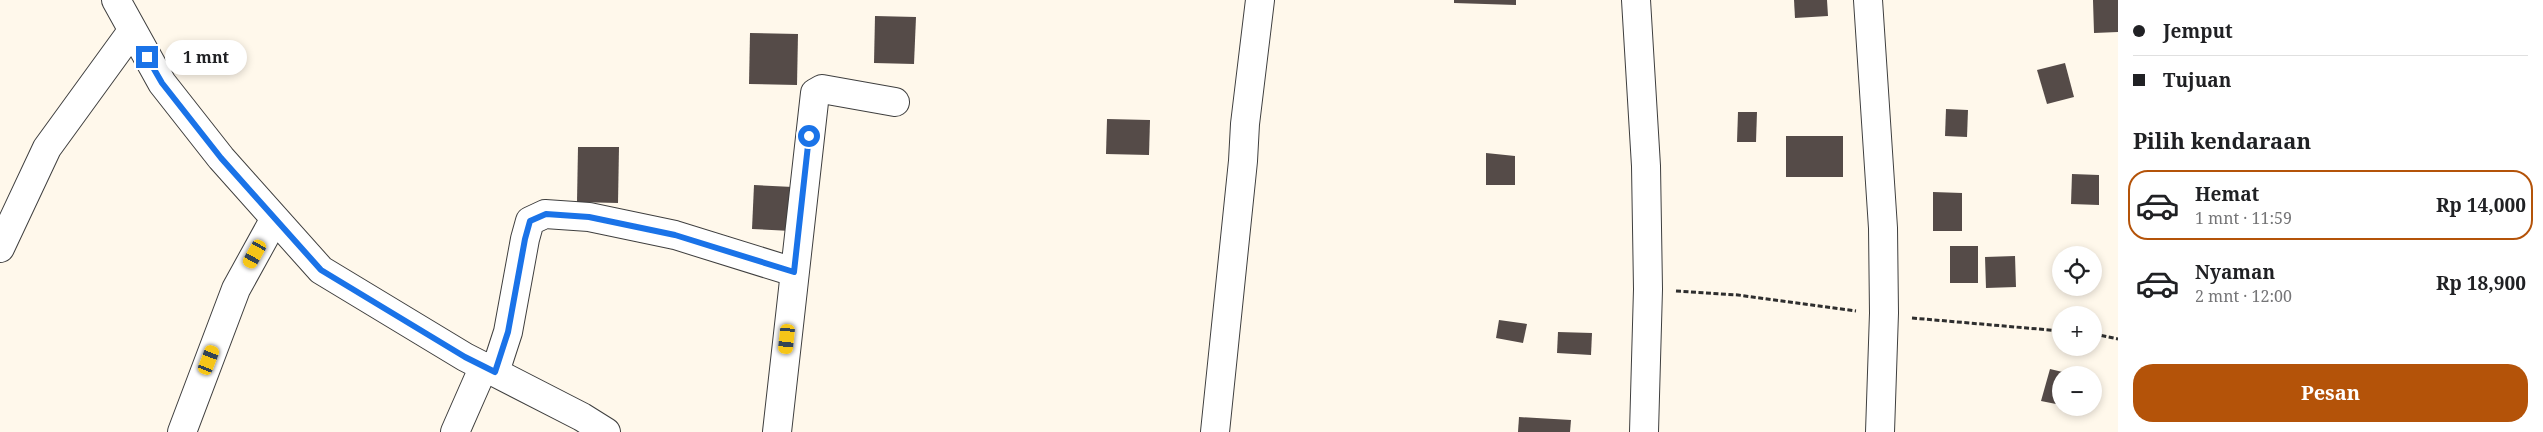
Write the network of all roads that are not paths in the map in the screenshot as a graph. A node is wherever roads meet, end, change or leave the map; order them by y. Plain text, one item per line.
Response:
1 (116, 0) edge
2 (1260, 0) edge
3 (1636, 0) edge
4 (1868, 0) edge
5 (132, 31) junction
6 (895, 102) dead end
7 (274, 220) junction
8 (0, 248) edge
9 (794, 272) junction
10 (490, 369) junction
11 (182, 432) edge
12 (455, 432) edge
13 (606, 432) edge
14 (777, 432) edge
15 (1215, 432) edge
16 (1644, 432) edge
17 (1880, 432) edge

1 - 5 street
2 - 15 street
3 - 16 street
4 - 17 street
5 - 7 street
5 - 8 street
6 - 9 street
7 - 10 street
7 - 11 street
9 - 10 street
9 - 14 street
10 - 12 street
10 - 13 street

